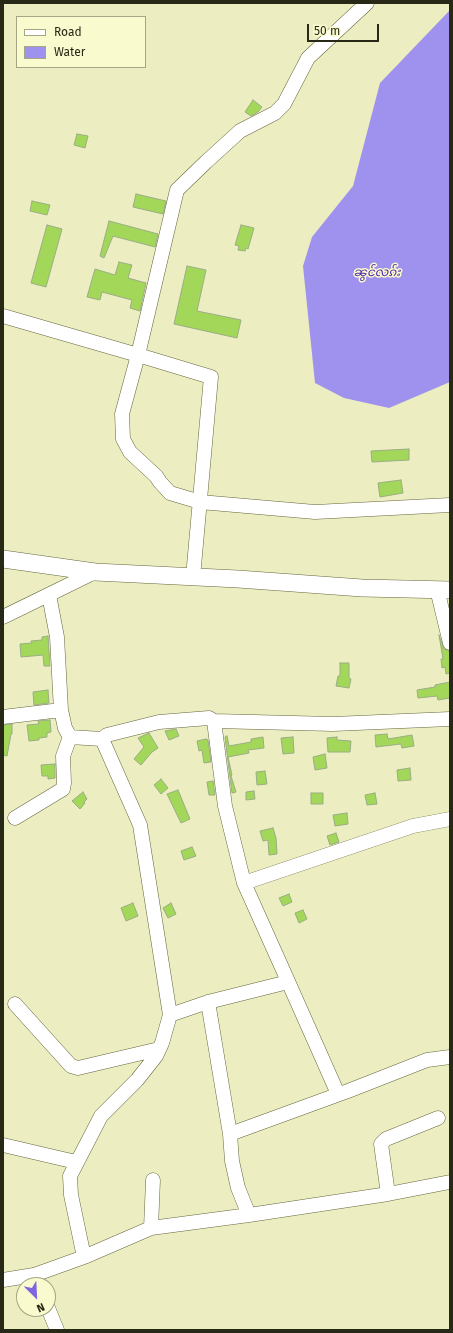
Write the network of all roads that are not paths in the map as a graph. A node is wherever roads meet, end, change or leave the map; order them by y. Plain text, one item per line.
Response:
1 (367, 3) edge
2 (3, 316) edge
3 (138, 355) junction
4 (200, 502) junction
5 (450, 505) edge
6 (3, 559) edge
7 (95, 572) junction
8 (193, 577) junction
9 (444, 590) edge
10 (49, 595) junction
11 (3, 617) edge
12 (450, 643) edge
13 (61, 710) junction
14 (3, 717) edge
15 (450, 719) edge
16 (214, 721) junction
17 (70, 737) junction
18 (102, 739) junction
19 (15, 818) dead end
20 (450, 819) edge
21 (244, 883) junction
22 (287, 979) junction
23 (208, 1002) junction
24 (15, 1004) dead end
25 (170, 1015) junction
26 (159, 1049) junction
27 (450, 1057) edge
28 (338, 1094) junction
29 (438, 1118) dead end
30 (230, 1134) junction
31 (3, 1145) edge
32 (76, 1162) junction
33 (153, 1180) dead end
34 (450, 1182) edge
35 (388, 1194) junction
36 (249, 1215) junction
37 (151, 1228) junction
38 (84, 1257) junction
39 (42, 1277) edge
40 (3, 1280) edge
41 (16, 1280) edge
42 (52, 1317) edge
43 (57, 1330) edge

1 - 3 street
2 - 3 street
3 - 4 street
3 - 4 street
4 - 5 street
4 - 8 street
6 - 7 main road
7 - 8 main road
7 - 10 street
8 - 9 main road
9 - 12 street
10 - 11 street
10 - 13 street
13 - 14 street
13 - 17 street
15 - 16 street
16 - 18 street
16 - 21 street
17 - 18 street
17 - 19 street
18 - 25 street
20 - 21 street
21 - 22 street
22 - 23 street
22 - 28 street
23 - 25 street
23 - 30 street
24 - 26 street
25 - 26 street
26 - 32 street
27 - 28 street
28 - 30 street
29 - 35 street
30 - 36 street
31 - 32 street
32 - 38 street
33 - 37 street
34 - 35 street
35 - 36 street
36 - 37 street
37 - 38 street
38 - 39 street
40 - 41 street
42 - 43 street

